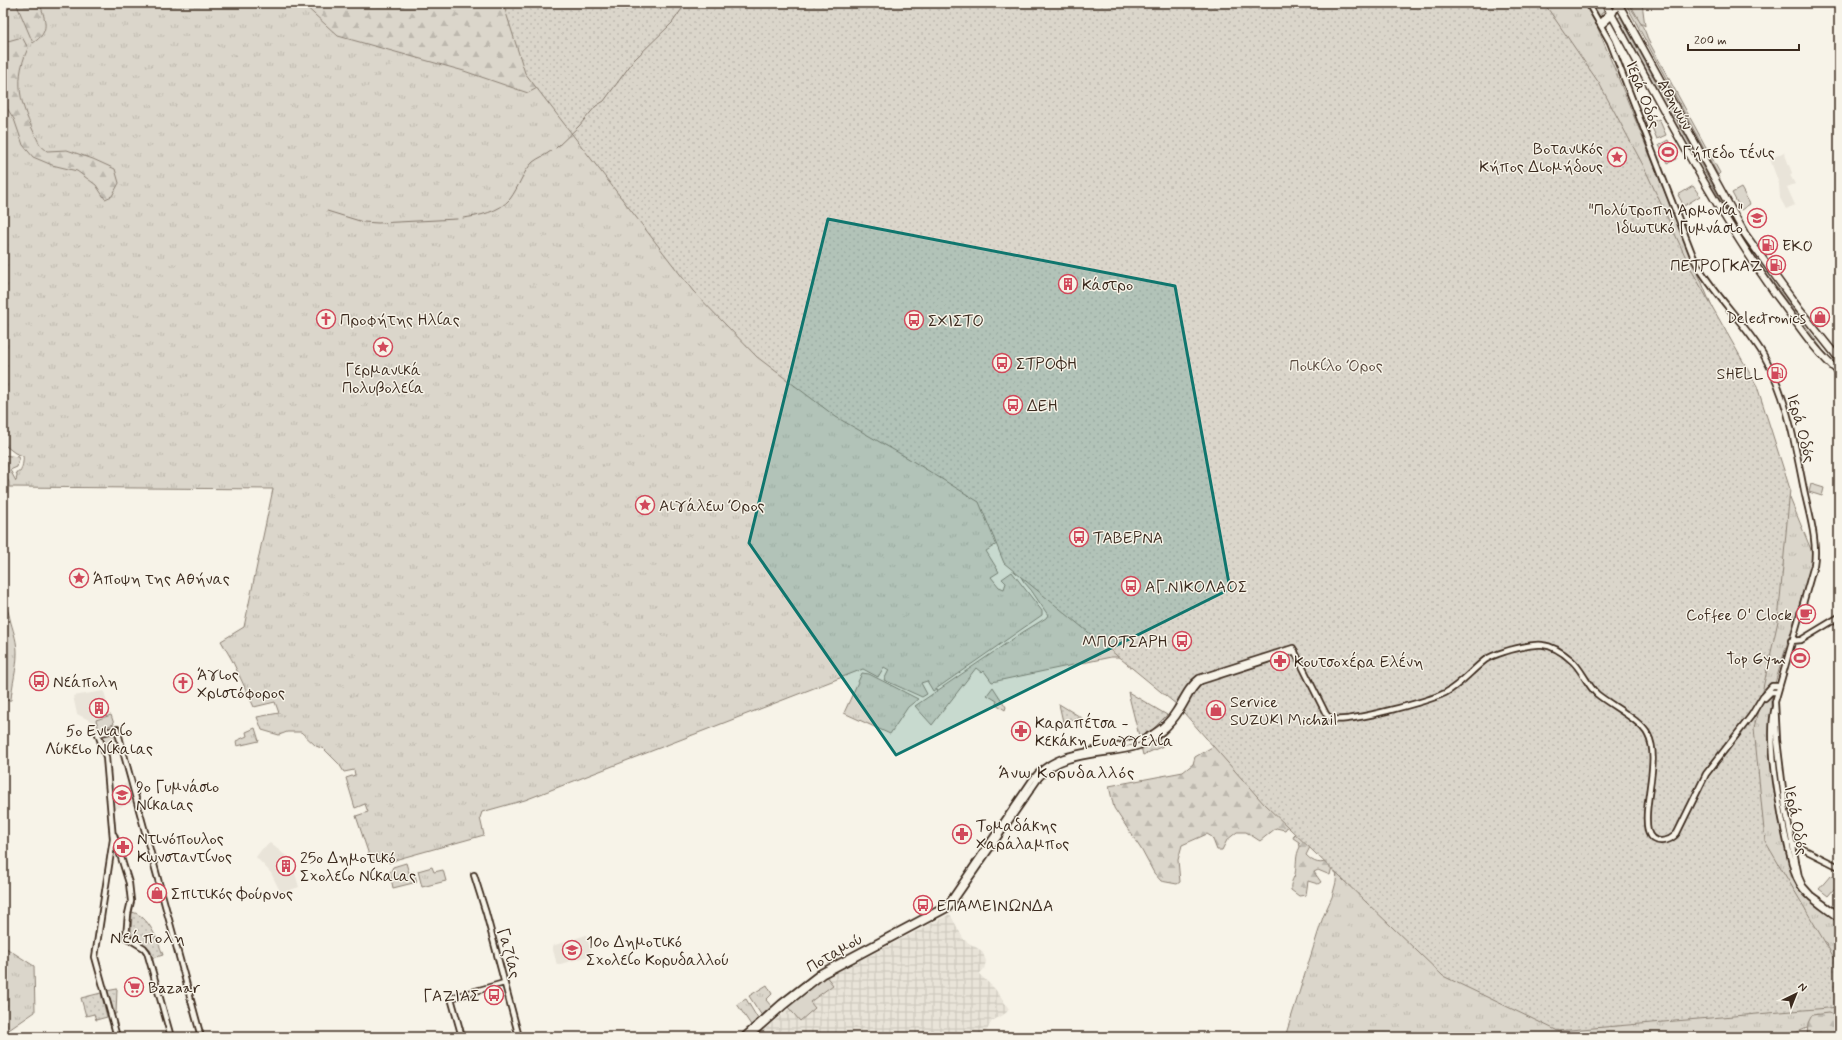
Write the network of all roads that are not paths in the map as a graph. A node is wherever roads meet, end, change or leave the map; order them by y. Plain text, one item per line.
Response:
1 (1588, 3) edge
2 (1605, 3) edge
3 (1618, 3) edge
4 (1611, 14) junction
5 (1600, 24) junction
6 (1839, 359) edge
7 (1839, 372) edge
8 (1839, 617) edge
9 (1794, 634) junction
10 (1806, 636) junction
11 (1791, 641) junction
12 (1779, 686) junction
13 (1777, 692) junction
14 (1765, 698) junction
15 (1775, 704) junction
16 (1756, 708) junction
17 (113, 831) junction
18 (1792, 843) junction
19 (1839, 867) edge
20 (474, 875) dead end
21 (948, 907) junction
22 (1839, 915) edge
23 (1839, 920) edge
24 (504, 983) junction
25 (116, 1037) edge
26 (171, 1037) edge
27 (201, 1037) edge
28 (462, 1037) edge
29 (519, 1037) edge
30 (743, 1037) edge
31 (749, 1037) edge

1 - 5 street, Ιερά Οδός
2 - 4 highway, Αθηνών
3 - 4 street
3 - 6 highway, Αθηνών
4 - 5 street
4 - 7 highway, Αθηνών
5 - 9 street, Ιερά Οδός
8 - 10 street
9 - 10 street
9 - 11 street, Ιερά Οδός
10 - 11 street
11 - 12 street, Ιερά Οδός
12 - 13 street, Ιερά Οδός
12 - 16 street
13 - 14 street
13 - 15 street, Ιερά Οδός
14 - 15 street
14 - 16 street
15 - 18 street, Ιερά Οδός
15 - 23 street, Ιερά Οδός
16 - 21 street
17 - 25 street
17 - 26 street
17 - 27 street
18 - 19 street
18 - 22 street, Ιερά Οδός
20 - 24 street, Γαζίας
21 - 30 street, Ποταμού
21 - 31 street, Ποταμού
24 - 28 street
24 - 29 street, Γαζίας

